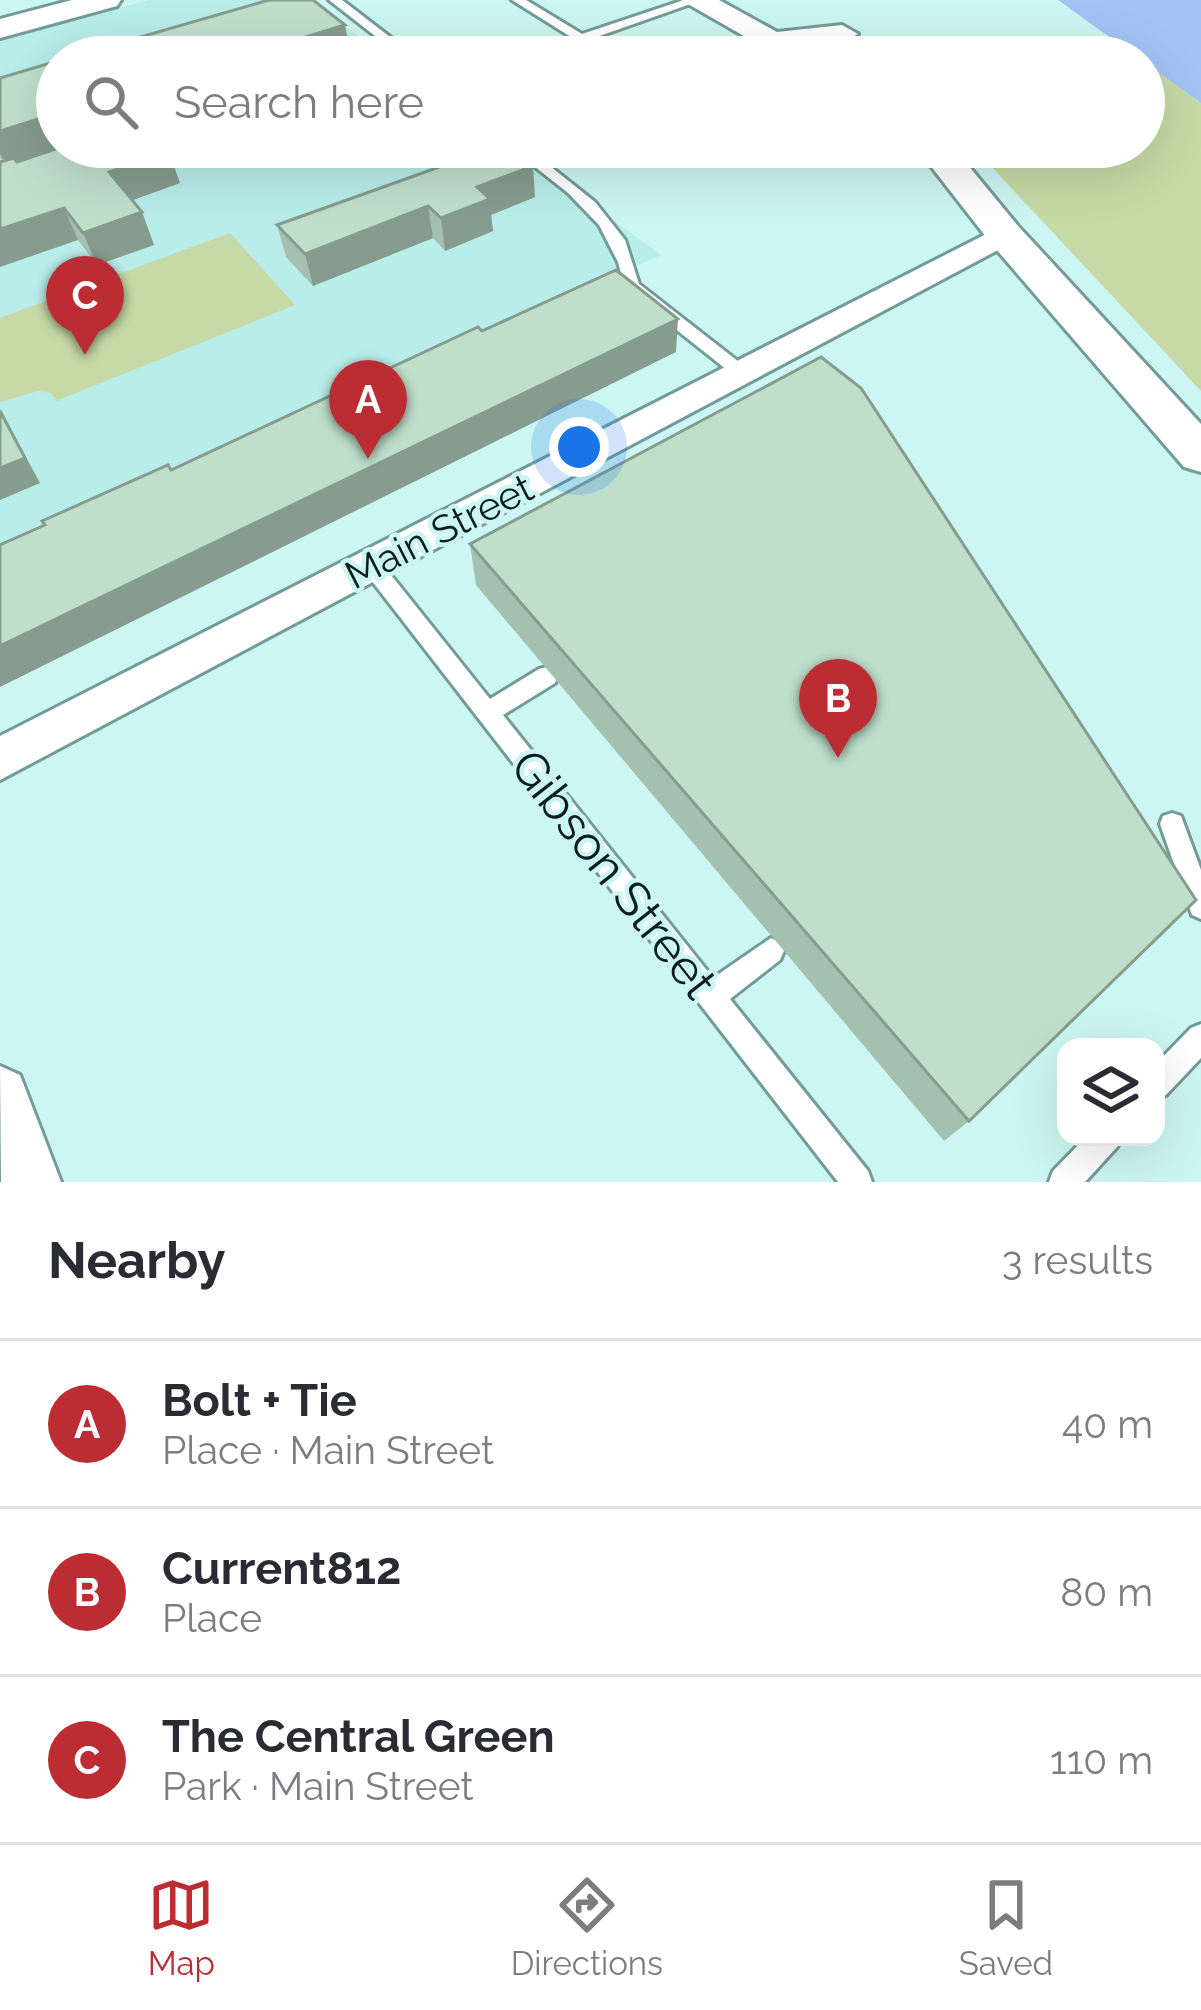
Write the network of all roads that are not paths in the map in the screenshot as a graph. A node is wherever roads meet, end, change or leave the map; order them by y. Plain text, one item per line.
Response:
1 (106, 0) edge
2 (335, 0) edge
3 (518, 0) edge
4 (696, 0) edge
5 (814, 0) edge
6 (0, 28) edge
7 (382, 36) edge
8 (577, 36) edge
9 (586, 36) edge
10 (761, 36) edge
11 (843, 36) edge
12 (545, 168) edge
13 (951, 168) edge
14 (1004, 234) junction
15 (742, 373) junction
16 (1201, 455) edge
17 (372, 566) junction
18 (547, 676) edge
19 (488, 713) junction
20 (0, 759) edge
21 (1172, 824) dead end
22 (1201, 906) edge
23 (771, 951) dead end
24 (711, 997) junction
25 (1201, 1038) edge
26 (1165, 1076) edge
27 (0, 1095) edge
28 (1098, 1146) edge
29 (31, 1182) edge
30 (857, 1182) edge
31 (1064, 1182) edge

1 - 6 street
2 - 7 lane
3 - 8 lane
4 - 9 lane
4 - 10 street
5 - 11 street
12 - 15 lane
13 - 14 street
14 - 15 street, Main Street
14 - 16 street
15 - 17 street, Main Street
17 - 19 lane, Gibson Street
17 - 20 street, Main Street
18 - 19 lane
19 - 24 lane, Gibson Street
21 - 22 lane
23 - 24 lane
24 - 30 lane, Gibson Street
25 - 26 lane
27 - 29 street
28 - 31 lane

